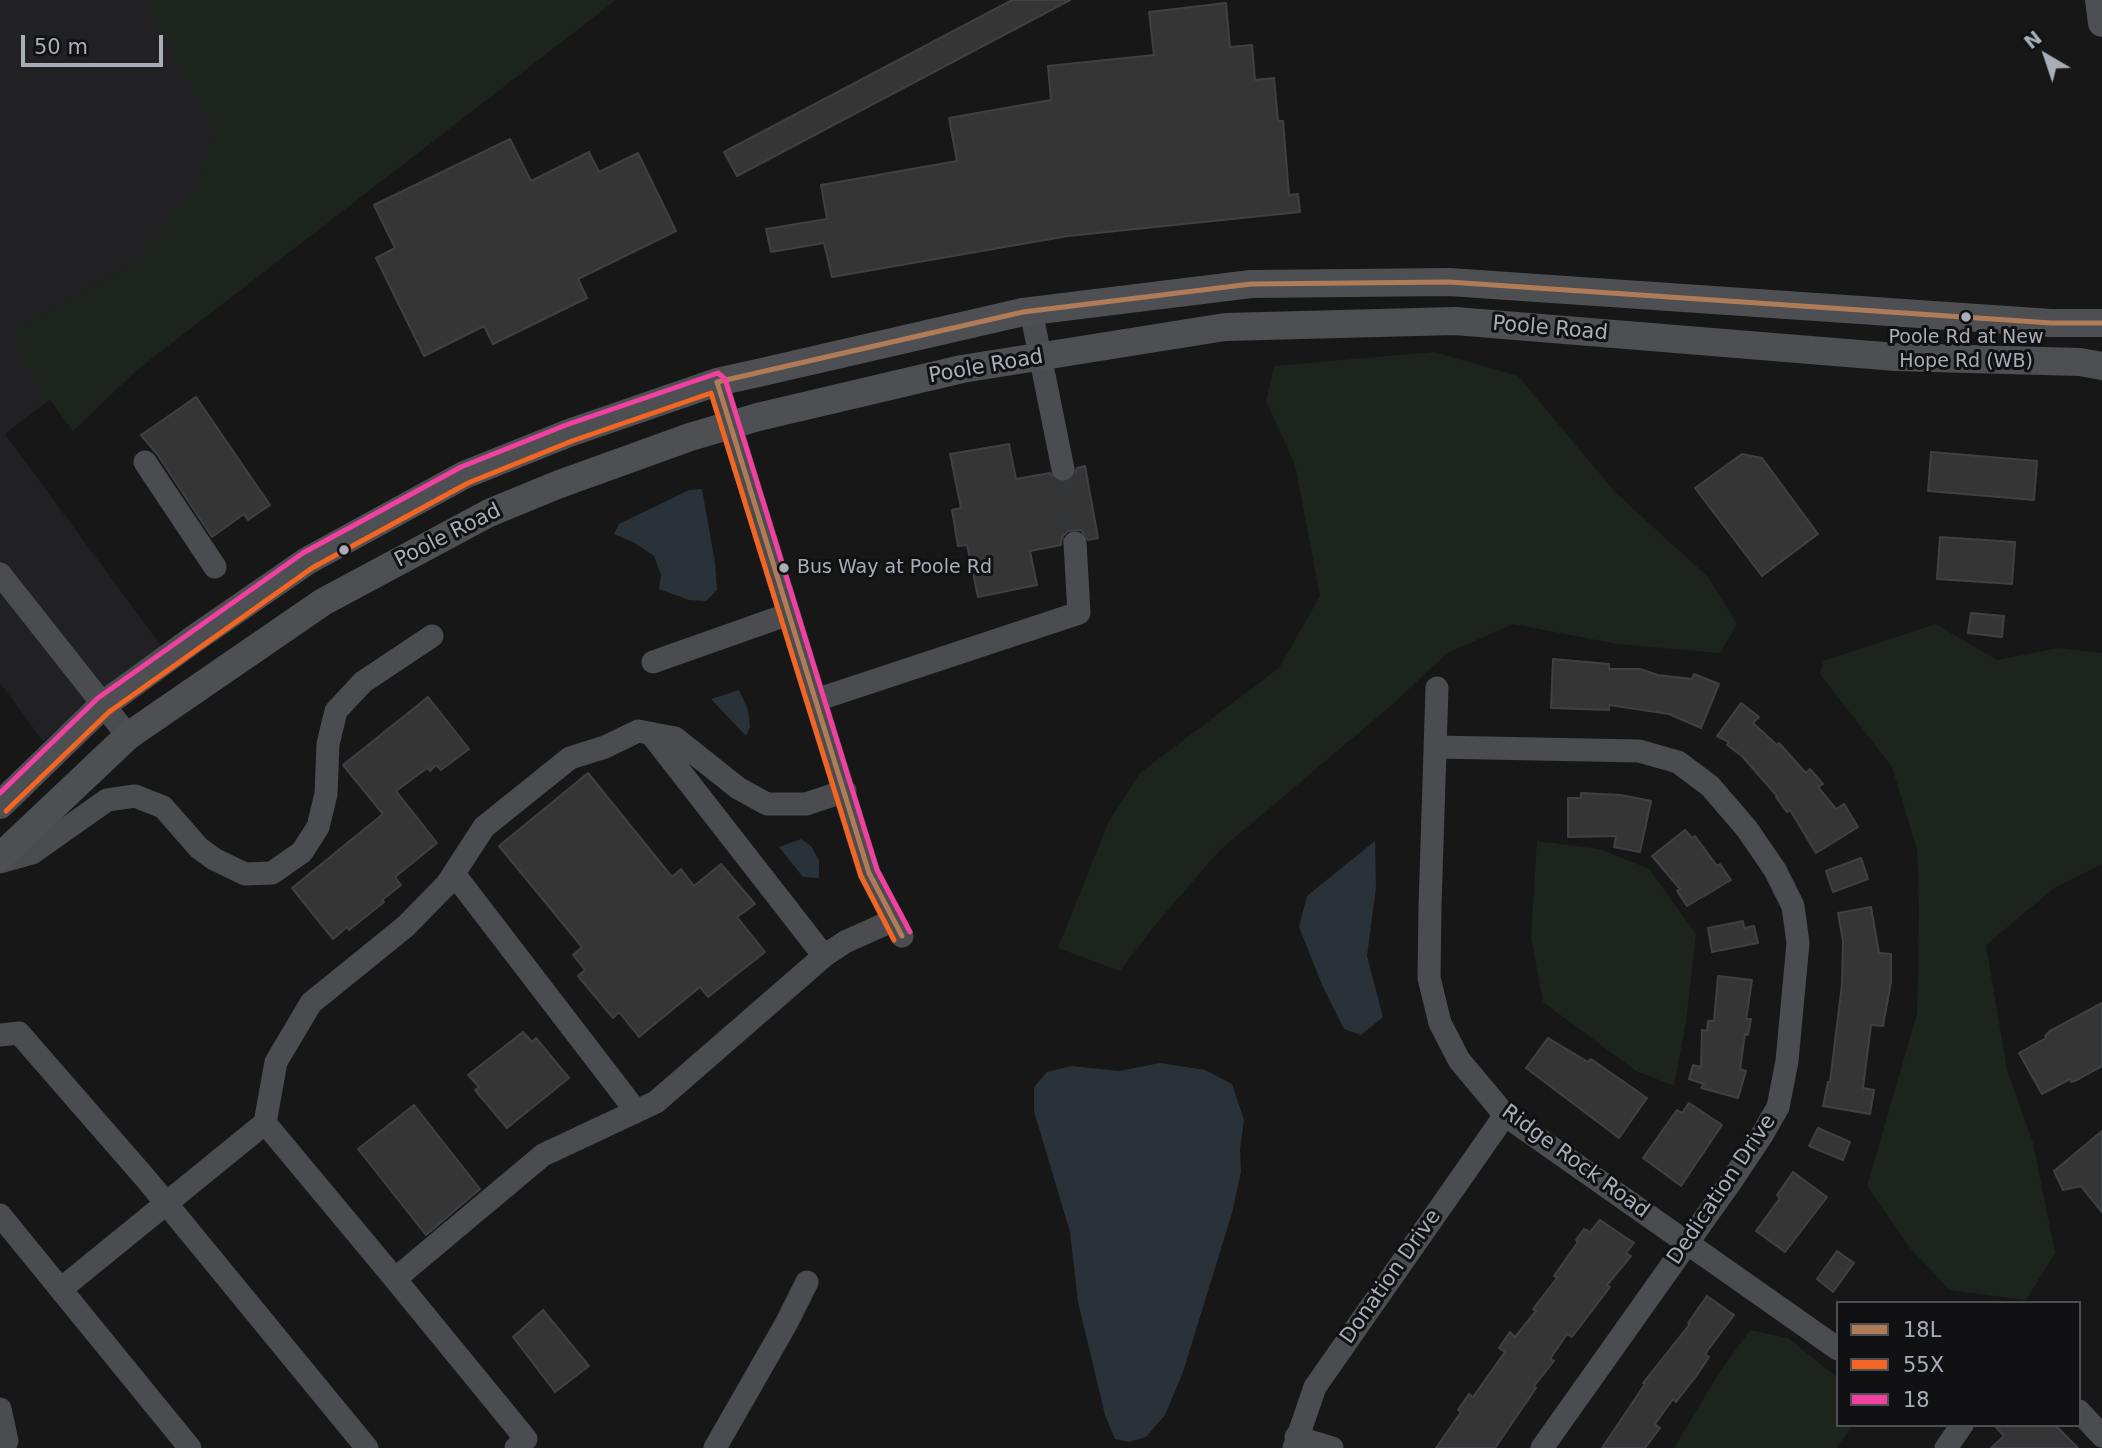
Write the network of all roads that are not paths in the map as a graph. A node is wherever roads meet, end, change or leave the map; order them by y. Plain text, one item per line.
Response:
1 (2099, 0) edge
2 (2102, 23) edge
3 (1449, 282) junction
4 (1031, 312) junction
5 (1455, 321) junction
6 (2102, 323) edge
7 (1039, 357) junction
8 (2102, 366) edge
9 (717, 383) junction
10 (729, 424) junction
11 (145, 463) dead end
12 (1063, 469) tunnel mouth
13 (1075, 543) tunnel mouth
14 (215, 568) dead end
15 (0, 574) edge
16 (789, 614) junction
17 (432, 636) dead end
18 (653, 662) dead end
19 (1437, 688) dead end
20 (816, 701) junction
21 (103, 705) junction
22 (651, 733) junction
23 (128, 736) junction
24 (1435, 747) junction
25 (845, 791) junction
26 (0, 805) edge
27 (0, 859) edge
28 (454, 874) junction
29 (824, 956) junction
30 (0, 1035) edge
31 (636, 1111) junction
32 (1505, 1115) junction
33 (265, 1123) junction
34 (167, 1205) junction
35 (0, 1214) edge
36 (1687, 1242) junction
37 (395, 1279) junction
38 (807, 1282) dead end
39 (61, 1289) junction
40 (1836, 1348) edge
41 (0, 1409) edge
42 (2081, 1413) edge
43 (2102, 1436) edge
44 (7, 1441) dead end
45 (1295, 1443) edge
46 (190, 1448) edge
47 (367, 1448) edge
48 (516, 1448) edge
49 (715, 1448) edge
50 (1332, 1448) edge
51 (1542, 1448) edge

1 - 2 main road
3 - 4 main road, Poole Road
3 - 5 main road
3 - 6 main road, Poole Road
4 - 7 street
4 - 9 main road, Poole Road
5 - 7 main road, Poole Road
5 - 8 main road, Poole Road
7 - 10 main road, Poole Road
7 - 12 street
9 - 10 street
9 - 21 main road, Poole Road
10 - 16 street
10 - 23 main road, Poole Road
11 - 14 street
13 - 20 street
15 - 21 street
16 - 18 street
16 - 20 street
17 - 27 street
19 - 24 street, Ridge Rock Road
20 - 25 street
21 - 23 street
21 - 26 main road, Poole Road
22 - 25 street
22 - 28 street
22 - 29 street
23 - 27 main road, Poole Road
24 - 32 street, Ridge Rock Road
24 - 36 street, Dedication Drive
25 - 29 street
28 - 31 street
28 - 33 street
29 - 31 street
30 - 34 street
31 - 37 street
32 - 36 street, Ridge Rock Road
32 - 45 street, Donation Drive
33 - 34 street
33 - 37 street
34 - 39 street
34 - 47 street
35 - 39 street
36 - 40 street, Ridge Rock Road
36 - 51 street, Dedication Drive
37 - 48 street
38 - 49 street
39 - 46 street
41 - 44 street
42 - 43 street
45 - 50 street

